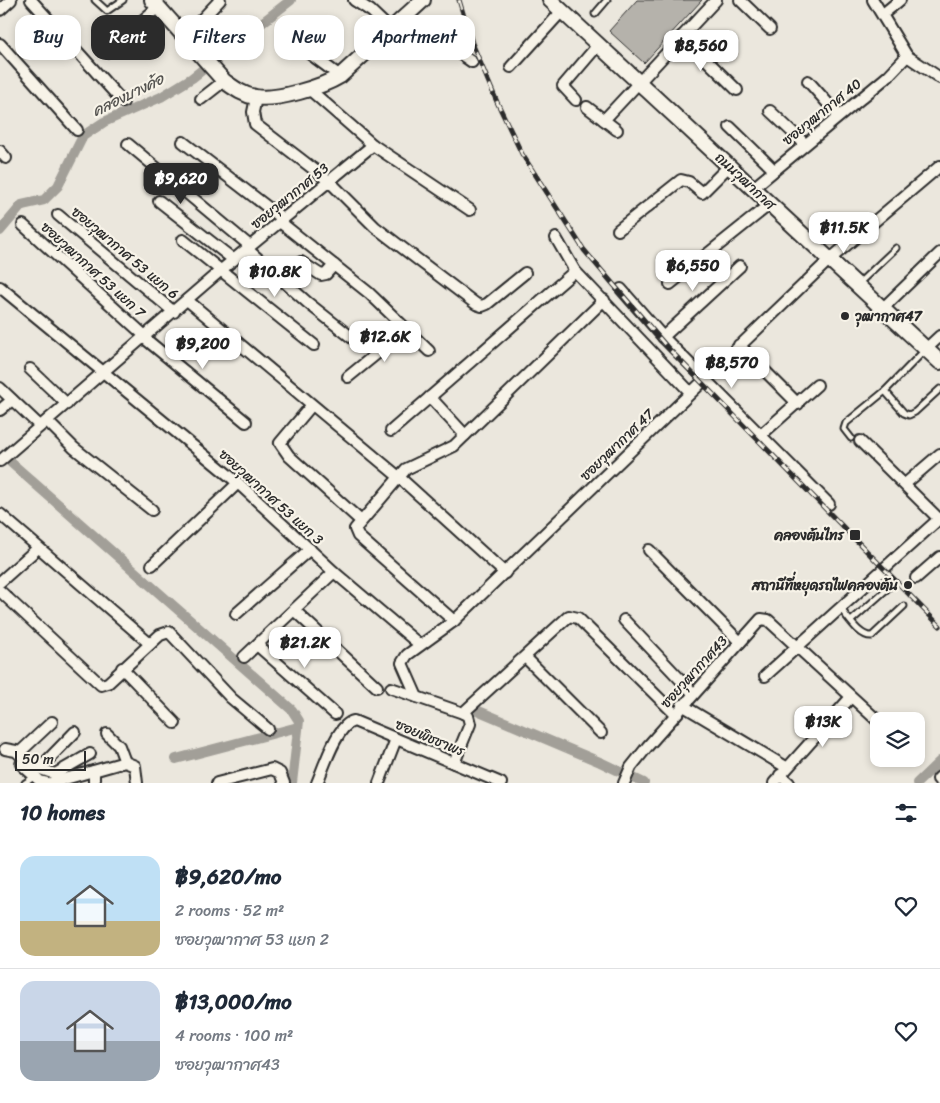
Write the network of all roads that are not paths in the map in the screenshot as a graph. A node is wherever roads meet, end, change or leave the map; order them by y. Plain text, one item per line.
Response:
1 (11, 0) edge
2 (31, 0) edge
3 (95, 0) edge
4 (123, 0) edge
5 (220, 0) edge
6 (354, 0) edge
7 (423, 0) edge
8 (550, 0) edge
9 (716, 0) edge
10 (740, 0) edge
11 (873, 0) edge
12 (900, 0) edge
13 (603, 1) edge
14 (155, 3) edge
15 (0, 10) edge
16 (562, 11) junction
17 (595, 14) dead end
18 (883, 14) junction
19 (143, 15) edge
20 (206, 15) edge
21 (375, 15) edge
22 (407, 15) edge
23 (175, 26) edge
24 (770, 29) dead end
25 (682, 36) junction
26 (0, 44) edge
27 (598, 45) junction
28 (908, 56) junction
29 (205, 60) edge
30 (318, 60) edge
31 (358, 60) edge
32 (469, 60) edge
33 (472, 62) dead end
34 (511, 67) dead end
35 (215, 71) junction
36 (938, 72) edge
37 (340, 76) junction
38 (808, 81) dead end
39 (638, 83) junction
40 (309, 89) junction
41 (737, 90) dead end
42 (256, 98) junction
43 (201, 99) dead end
44 (576, 100) dead end
45 (123, 102) dead end
46 (587, 107) dead end
47 (770, 111) dead end
48 (839, 116) junction
49 (604, 120) junction
50 (730, 127) dead end
51 (77, 130) dead end
52 (617, 130) dead end
53 (183, 142) dead end
54 (128, 144) dead end
55 (805, 144) junction
56 (373, 145) junction
57 (729, 166) junction
58 (940, 166) edge
59 (773, 169) junction
60 (329, 181) junction
61 (752, 188) junction
62 (160, 201) dead end
63 (770, 204) junction
64 (470, 210) dead end
65 (58, 215) dead end
66 (282, 220) junction
67 (23, 225) dead end
68 (618, 230) dead end
69 (556, 238) dead end
70 (183, 240) dead end
71 (248, 247) junction
72 (896, 248) dead end
73 (940, 253) edge
74 (234, 260) junction
75 (829, 260) junction
76 (301, 262) dead end
77 (334, 265) junction
78 (740, 266) dead end
79 (220, 271) junction
80 (575, 271) junction
81 (525, 273) dead end
82 (670, 284) dead end
83 (856, 286) junction
84 (0, 287) edge
85 (620, 289) dead end
86 (187, 300) junction
87 (604, 300) junction
88 (882, 309) junction
89 (174, 312) junction
90 (406, 329) junction
91 (144, 336) junction
92 (940, 336) edge
93 (663, 337) junction
94 (356, 341) dead end
95 (314, 345) dead end
96 (739, 345) junction
97 (926, 349) junction
98 (428, 351) dead end
99 (940, 362) edge
100 (30, 369) dead end
101 (103, 372) junction
102 (348, 377) dead end
103 (704, 379) junction
104 (817, 385) dead end
105 (0, 388) edge
106 (940, 389) edge
107 (885, 391) junction
108 (690, 392) junction
109 (430, 397) junction
110 (12, 400) junction
111 (67, 404) junction
112 (798, 404) junction
113 (311, 406) junction
114 (0, 410) edge
115 (246, 422) dead end
116 (43, 424) junction
117 (391, 431) dead end
118 (761, 435) junction
119 (465, 436) junction
120 (856, 439) joint
121 (940, 454) edge
122 (0, 459) edge
123 (400, 478) junction
124 (238, 483) junction
125 (905, 484) junction
126 (829, 504) dead end
127 (152, 510) dead end
128 (0, 514) edge
129 (940, 518) edge
130 (361, 521) junction
131 (38, 548) junction
132 (310, 549) junction
133 (649, 550) dead end
134 (940, 557) edge
135 (152, 565) dead end
136 (334, 572) junction
137 (505, 573) junction
138 (916, 578) dead end
139 (0, 582) edge
140 (888, 588) dead end
141 (0, 591) edge
142 (904, 606) dead end
143 (840, 608) junction
144 (295, 611) junction
145 (236, 614) dead end
146 (454, 620) junction
147 (624, 620) dead end
148 (851, 621) junction
149 (740, 642) junction
150 (150, 644) junction
151 (257, 645) junction
152 (420, 645) junction
153 (796, 647) junction
154 (244, 657) dead end
155 (525, 657) junction
156 (122, 668) junction
157 (765, 676) dead end
158 (377, 687) dead end
159 (391, 688) dead end
160 (693, 693) junction
161 (417, 697) junction
162 (851, 697) junction
163 (682, 705) junction
164 (463, 713) junction
165 (334, 714) dead end
166 (675, 714) junction
167 (870, 714) edge
168 (52, 722) dead end
169 (175, 724) dead end
170 (268, 729) dead end
171 (75, 732) dead end
172 (601, 733) dead end
173 (107, 734) dead end
174 (396, 740) junction
175 (3, 747) edge
176 (19, 753) junction
177 (90, 754) dead end
178 (125, 762) junction
179 (454, 763) junction
180 (41, 767) junction
181 (94, 771) junction
182 (780, 775) edge
183 (34, 776) junction
184 (25, 783) edge
185 (54, 783) edge
186 (94, 783) edge
187 (136, 783) edge
188 (218, 783) edge
189 (284, 783) edge
190 (317, 783) edge
191 (379, 783) edge
192 (501, 783) edge
193 (624, 783) edge
194 (789, 783) edge

1 - 15 street
2 - 45 street
3 - 4 lane
5 - 20 street
6 - 21 street
7 - 22 main road
8 - 16 main road, ถนนวุฒากาศ
9 - 25 street
10 - 24 street
11 - 18 street
12 - 18 street
13 - 17 lane
14 - 19 street
14 - 23 main road
16 - 27 main road, ถนนวุฒากาศ
16 - 34 street
18 - 28 street
25 - 39 street
25 - 41 street
26 - 51 street
27 - 39 main road, ถนนวุฒากาศ
27 - 44 street
28 - 36 street
28 - 48 street, ซอยวุฒากาศ 40
29 - 35 main road
30 - 37 street
31 - 37 main road
32 - 33 street
35 - 42 main road
35 - 43 street
37 - 40 main road
38 - 48 street
39 - 49 street
39 - 57 main road, ถนนวุฒากาศ
40 - 42 main road
40 - 56 street
42 - 60 street
46 - 49 street
47 - 55 street
48 - 55 street, ซอยวุฒากาศ 40
49 - 52 street
50 - 59 street
53 - 66 street
54 - 71 street
55 - 59 street, ซอยวุฒากาศ 40
56 - 60 street, ซอยวุฒากาศ 53
56 - 64 street
57 - 61 main road, ถนนวุฒากาศ
57 - 68 street
58 - 75 street, ซอยวุฒากาศ 47
59 - 61 street, ซอยวุฒากาศ 40
60 - 66 street, ซอยวุฒากาศ 53
60 - 81 street
61 - 63 main road, ถนนวุฒากาศ
62 - 74 street
63 - 75 main road, ถนนวุฒากาศ
63 - 82 street
65 - 89 street, ซอยวุฒากาศ 53 แยก 6
66 - 71 street, ซอยวุฒากาศ 53
66 - 77 street
67 - 91 street, ซอยวุฒากาศ 53 แยก 7
69 - 80 street
70 - 79 street
71 - 74 street, ซอยวุฒากาศ 53
71 - 94 street
72 - 83 lane
73 - 88 street
74 - 79 street, ซอยวุฒากาศ 53
75 - 83 main road, ถนนวุฒากาศ
75 - 96 street, ซอยวุฒากาศ 47
76 - 77 street
77 - 90 street
78 - 93 street
79 - 86 street, ซอยวุฒากาศ 53
79 - 95 street
80 - 87 street
80 - 109 street
83 - 88 main road, ถนนวุฒากาศ
84 - 101 street, ซอยวุฒากาศ 53 แยก 3
85 - 93 street
86 - 89 street, ซอยวุฒากาศ 53
86 - 113 street
87 - 108 street
87 - 119 street
88 - 97 main road, ถนนวุฒากาศ
89 - 91 street, ซอยวุฒากาศ 53
90 - 98 street
90 - 102 street
91 - 101 street, ซอยวุฒากาศ 53
91 - 115 street, ซอยวุฒากาศ 53 แยก 7
92 - 97 street
93 - 103 street
96 - 103 street, ซอยวุฒากาศ 47
96 - 112 street
97 - 99 main road, ถนนวุฒากาศ
97 - 107 lane
100 - 111 street
101 - 111 street, ซอยวุฒากาศ 53
101 - 124 street, ซอยวุฒากาศ 53 แยก 3
103 - 108 street, ซอยวุฒากาศ 47
103 - 118 street
104 - 112 street
105 - 110 street
106 - 107 lane
107 - 120 lane
108 - 137 street, ซอยวุฒากาศ 47
109 - 117 street
109 - 119 street
110 - 114 street
110 - 116 street
111 - 116 street, ซอยวุฒากาศ 53
112 - 118 street
113 - 123 street
113 - 130 street
116 - 122 street, ซอยวุฒากาศ 53
116 - 127 street
118 - 126 street
119 - 123 street
120 - 125 street
121 - 125 street
123 - 130 street
123 - 137 street
124 - 132 street, ซอยวุฒากาศ 53 แยก 3
124 - 135 street
125 - 129 street
128 - 131 street
129 - 143 street
130 - 146 street
131 - 139 street
131 - 150 street
132 - 136 street, ซอยวุฒากาศ 53 แยก 3
132 - 145 street
133 - 149 street
134 - 138 street
136 - 144 street
136 - 152 street, ซอยวุฒากาศ 53 แยก 3
137 - 146 street, ซอยวุฒากาศ 47
140 - 148 lane
141 - 156 street
142 - 148 lane
143 - 148 lane
143 - 153 street
144 - 151 street
144 - 158 street
146 - 152 street, ซอยวุฒากาศ 47
147 - 160 street
149 - 153 street, ซอยวุฒากาศ43
149 - 160 street, ซอยวุฒากาศ43
150 - 156 street
150 - 170 street
151 - 154 street
151 - 165 street
152 - 161 street, ซอยวุฒากาศ 47
153 - 157 street
153 - 162 street, ซอยวุฒากาศ43
155 - 164 street
155 - 166 street
155 - 172 street
156 - 169 street
159 - 161 street
160 - 163 street, ซอยวุฒากาศ43
161 - 164 street
162 - 167 street, ซอยวุฒากาศ43
162 - 182 street
163 - 166 street, ซอยวุฒากาศ43
163 - 182 street
164 - 179 street
166 - 193 street, ซอยวุฒากาศ43
168 - 176 street
171 - 180 street
173 - 178 street
174 - 179 street, ซอยพิชชาพร
174 - 190 street, ซอยพิชชาพร
174 - 191 street
175 - 176 street
175 - 183 street
176 - 180 street
177 - 180 street
178 - 181 street
178 - 187 street
179 - 192 street, ซอยพิชชาพร
181 - 185 street
181 - 186 street
182 - 194 street
183 - 184 lane
183 - 185 street
188 - 189 street

